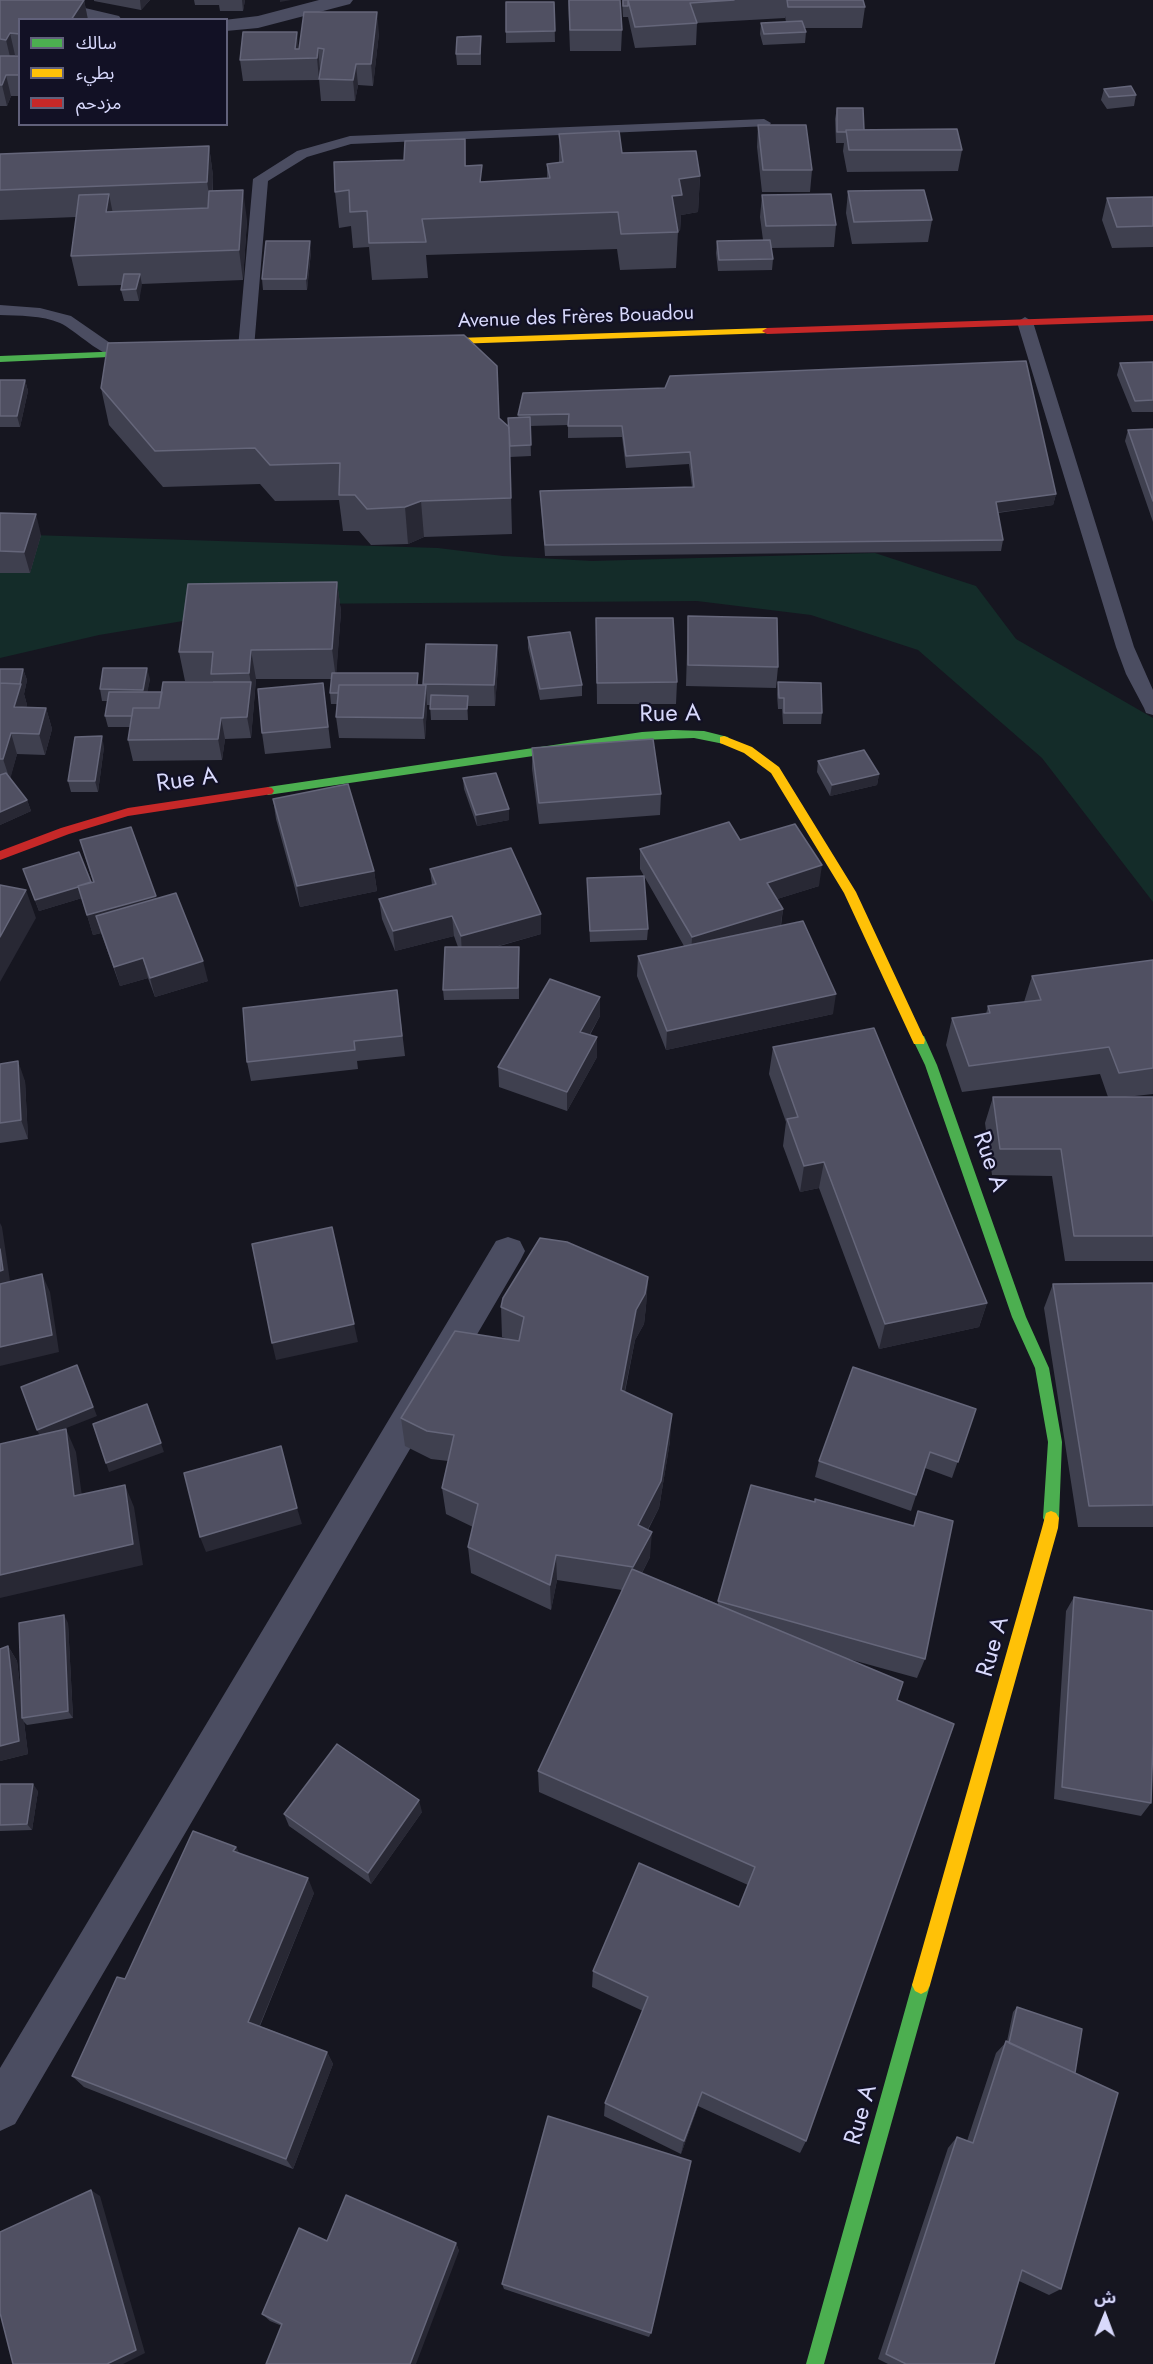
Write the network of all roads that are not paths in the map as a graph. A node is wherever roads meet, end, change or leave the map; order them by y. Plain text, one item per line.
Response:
1 (24, 0) edge
2 (343, 0) edge
3 (103, 18) edge
4 (228, 25) edge
5 (764, 123) edge
6 (0, 310) edge
7 (1153, 318) edge
8 (1025, 322) junction
9 (409, 343) edge
10 (246, 348) edge
11 (165, 352) edge
12 (118, 354) junction
13 (0, 359) edge
14 (1153, 708) edge
15 (0, 856) edge
16 (508, 1251) dead end
17 (0, 2109) edge
18 (815, 2364) edge

1 - 3 street
2 - 4 street
5 - 10 lane
6 - 12 lane
7 - 8 street, Avenue des Frères Bouadou
8 - 9 street, Avenue des Frères Bouadou
8 - 14 lane
11 - 12 street
12 - 13 street
15 - 18 street, Rue A
16 - 17 street

